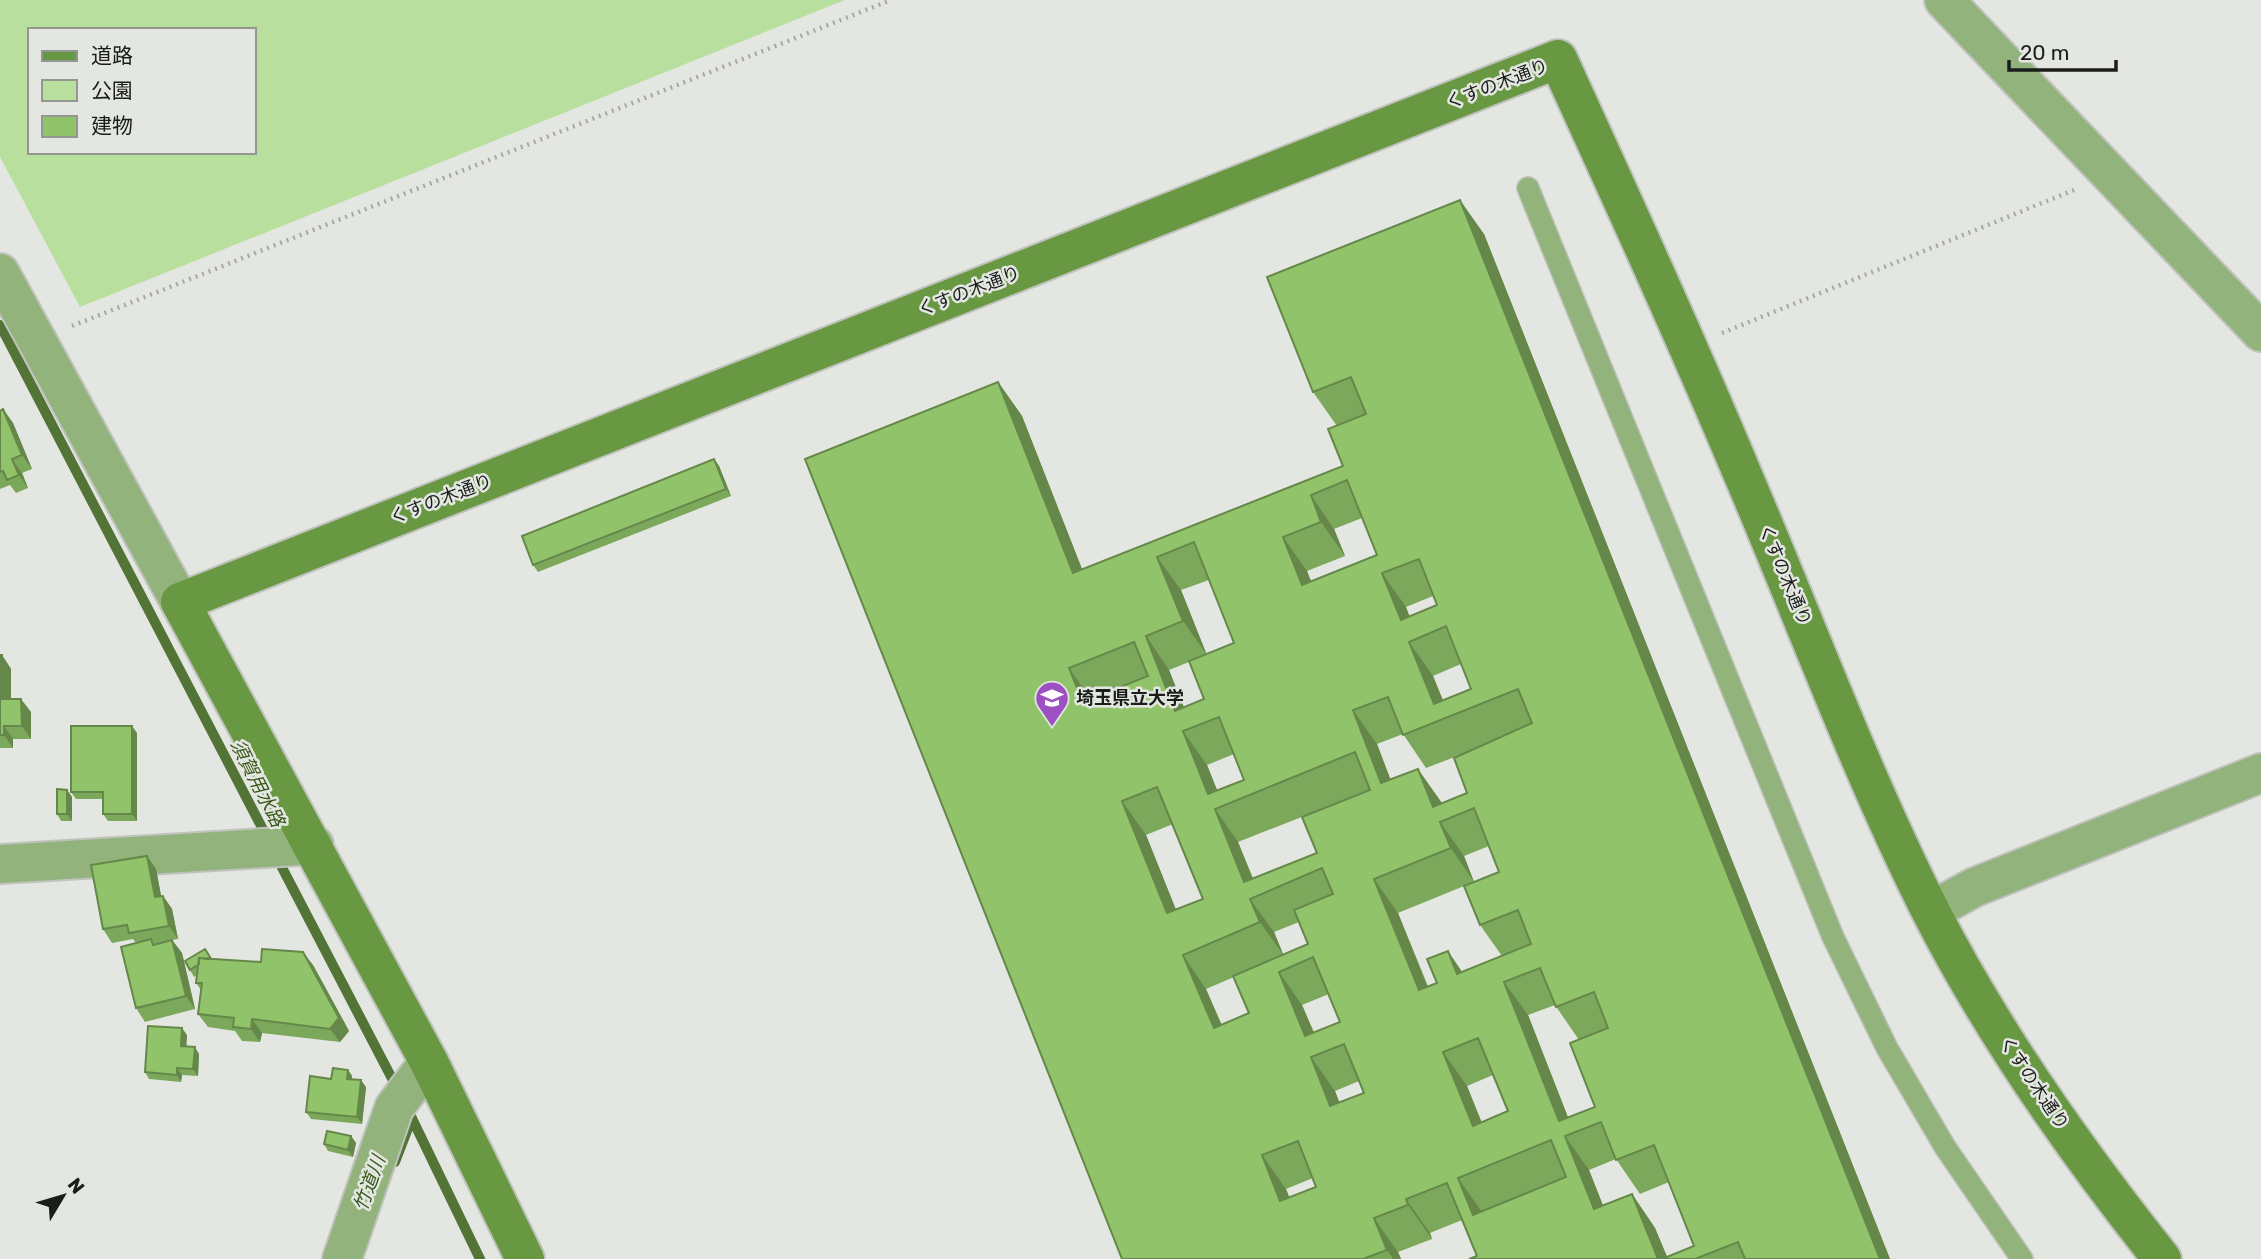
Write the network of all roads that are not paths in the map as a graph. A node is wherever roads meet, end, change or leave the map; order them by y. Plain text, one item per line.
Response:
1 (1944, 0) edge
2 (1528, 188) dead end
3 (0, 273) edge
4 (2261, 332) edge
5 (180, 601) junction
6 (2261, 772) edge
7 (314, 845) junction
8 (0, 864) edge
9 (1931, 911) junction
10 (429, 1062) junction
11 (342, 1259) edge
12 (525, 1259) edge
13 (2022, 1259) edge
14 (2162, 1259) edge

1 - 4 street
2 - 13 lane
3 - 5 street
5 - 7 street
5 - 9 street, くすの木通り
6 - 9 street
7 - 8 street
7 - 10 street
9 - 14 street, くすの木通り
10 - 11 street
10 - 12 street

